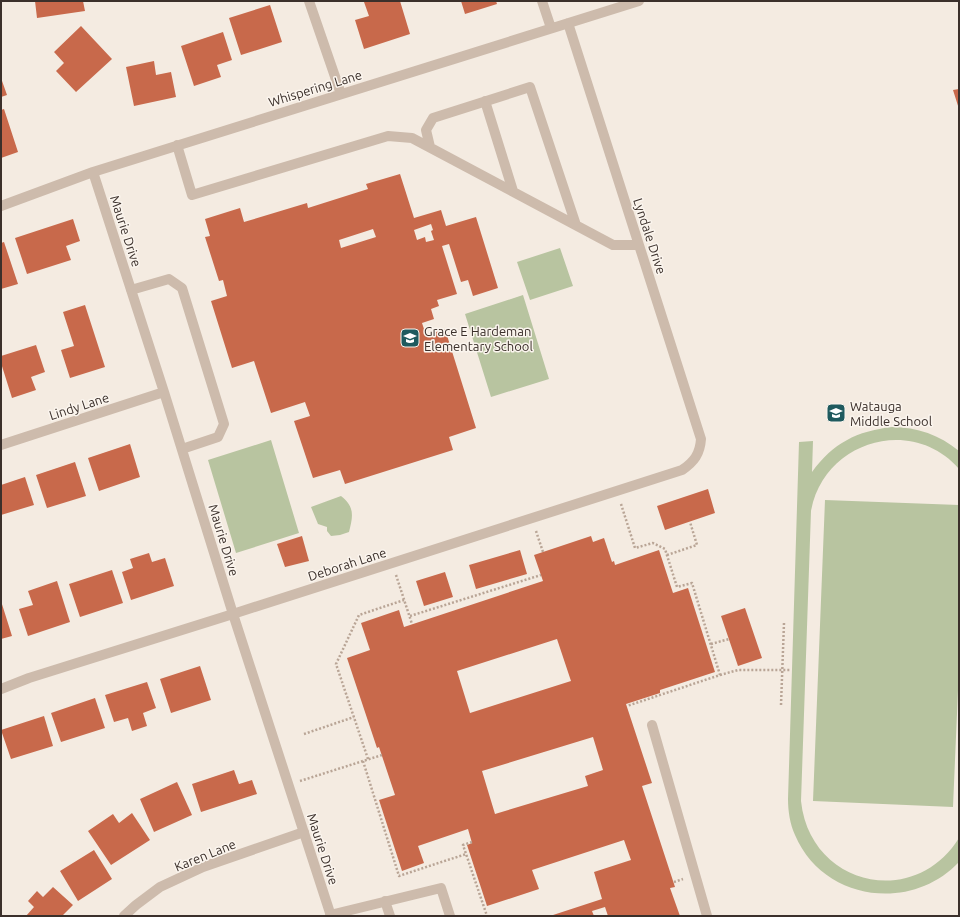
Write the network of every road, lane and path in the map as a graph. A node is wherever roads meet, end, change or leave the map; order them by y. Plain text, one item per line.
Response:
1 (309, 1) edge
2 (542, 1) edge
3 (639, 1) edge
4 (568, 23) junction
5 (551, 28) junction
6 (341, 94) junction
7 (485, 101) junction
8 (177, 145) junction
9 (430, 147) junction
10 (93, 172) junction
11 (513, 191) junction
12 (1, 206) edge
13 (576, 225) junction
14 (639, 245) junction
15 (131, 290) junction
16 (164, 392) junction
17 (1, 445) edge
18 (182, 449) junction
19 (696, 458) joint
20 (621, 504) dead end
21 (690, 522) dead end
22 (536, 531) dead end
23 (543, 552) dead end
24 (667, 555) junction
25 (396, 575) dead end
26 (541, 575) dead end
27 (404, 600) junction
28 (441, 601) dead end
29 (443, 606) junction
30 (233, 614) junction
31 (410, 616) junction
32 (784, 623) dead end
33 (412, 624) dead end
34 (728, 639) dead end
35 (711, 644) junction
36 (782, 670) junction
37 (791, 670) dead end
38 (720, 675) junction
39 (1, 689) edge
40 (781, 705) dead end
41 (627, 706) dead end
42 (354, 717) junction
43 (652, 725) dead end
44 (304, 734) dead end
45 (382, 755) dead end
46 (368, 759) junction
47 (363, 761) junction
48 (288, 784) junction
49 (304, 832) junction
50 (472, 842) dead end
51 (466, 854) junction
52 (385, 902) junction
53 (330, 915) edge
54 (124, 916) edge
55 (390, 916) edge
56 (450, 916) edge
57 (487, 916) edge
58 (707, 916) edge

1 - 6 street
2 - 5 street
3 - 4 street, Whispering Lane
4 - 5 street, Whispering Lane
4 - 14 street, Lyndale Drive
5 - 6 street, Whispering Lane
6 - 8 street, Whispering Lane
7 - 9 street
7 - 11 street
7 - 13 street
8 - 9 street
8 - 10 street, Whispering Lane
9 - 11 street
10 - 12 street, Whispering Lane
10 - 15 street, Maurie Drive
11 - 13 street
13 - 14 street
14 - 19 street, Lyndale Drive
15 - 16 street, Maurie Drive
15 - 18 street
16 - 17 street, Lindy Lane
16 - 18 street, Maurie Drive
18 - 30 street, Maurie Drive
19 - 30 street, Deborah Lane
20 - 24 path
21 - 24 path
22 - 23 path
24 - 35 path
25 - 27 path
26 - 29 path
27 - 31 path
27 - 42 path
28 - 29 path
29 - 31 path
30 - 39 street, Deborah Lane
30 - 48 street, Maurie Drive
31 - 33 path
32 - 36 path
34 - 35 path
35 - 38 path
36 - 37 path
36 - 38 path
36 - 40 path
38 - 41 path
42 - 44 path
42 - 46 path
43 - 58 street
45 - 46 path
46 - 47 path
47 - 48 path
47 - 51 path
48 - 49 street, Maurie Drive
49 - 53 street, Maurie Drive
49 - 54 street, Karen Lane
50 - 51 path
51 - 57 path
52 - 53 street
52 - 55 street
52 - 56 street

